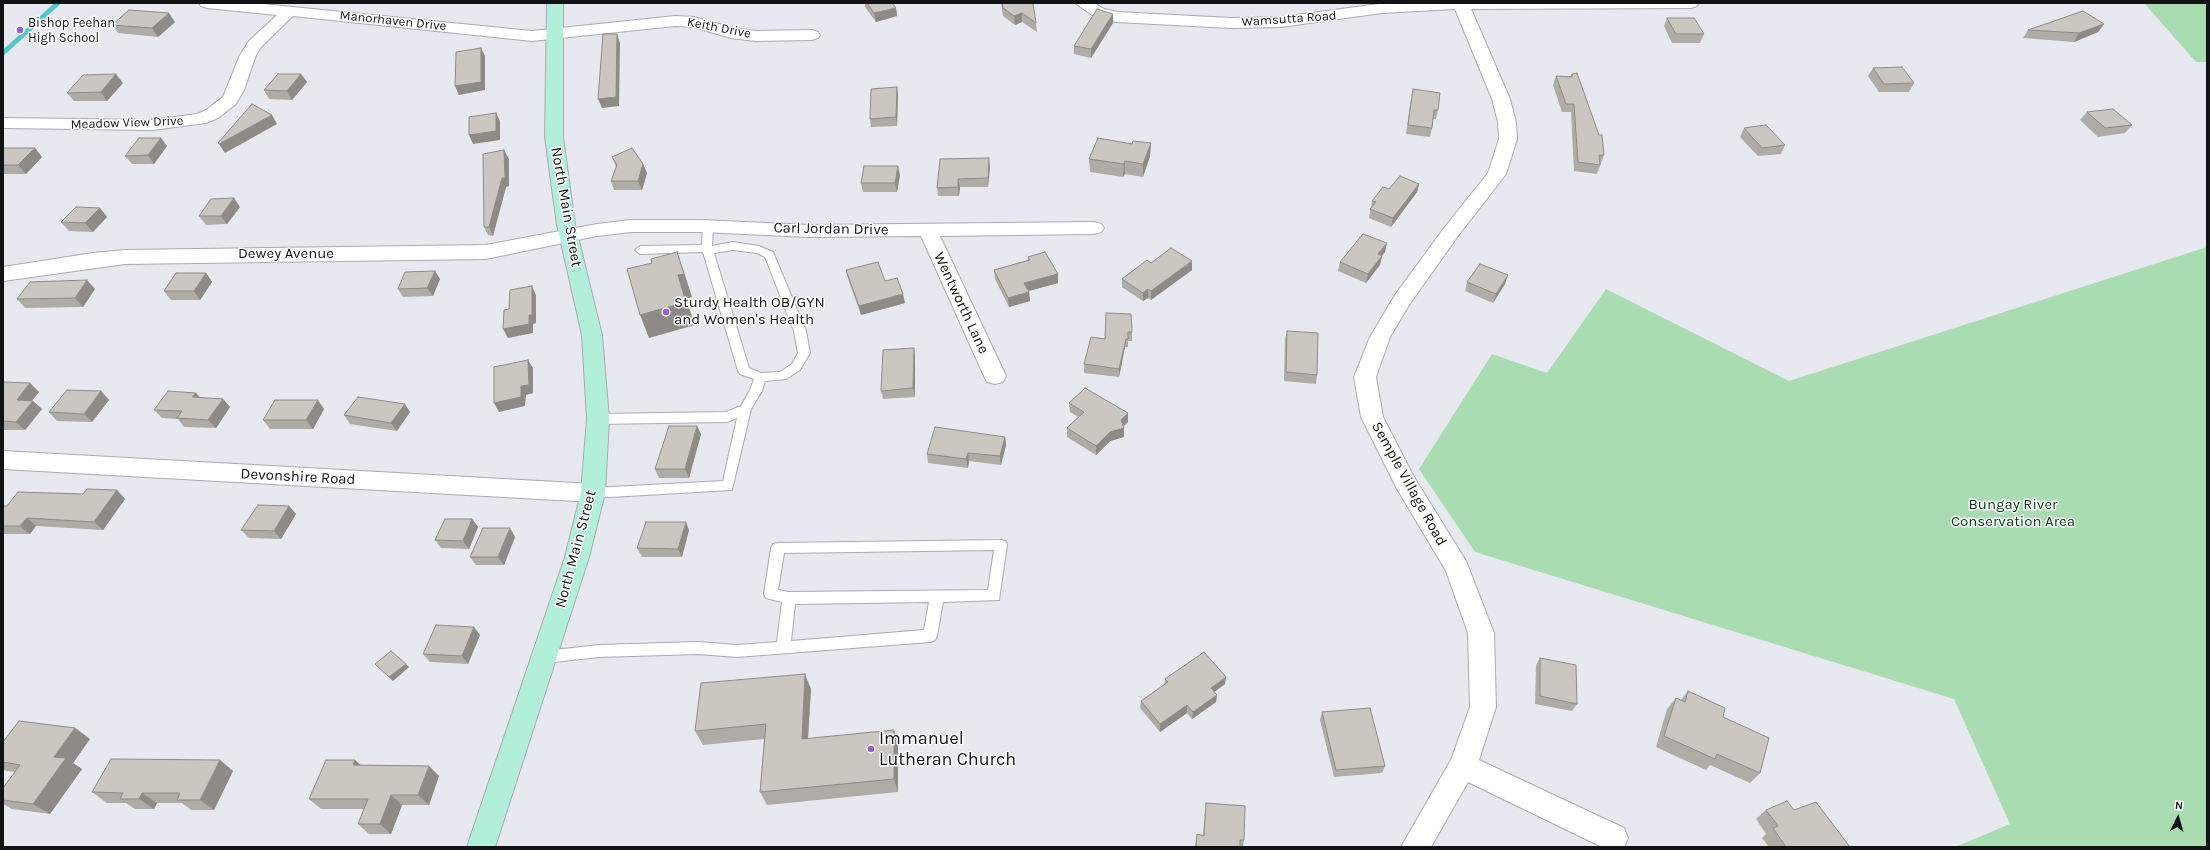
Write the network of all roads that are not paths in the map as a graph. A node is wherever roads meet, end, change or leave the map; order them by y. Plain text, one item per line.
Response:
1 (206, 3) edge
2 (555, 3) edge
3 (1082, 3) edge
4 (1619, 3) edge
5 (1691, 3) edge
6 (1461, 4) junction
7 (1382, 6) edge
8 (290, 11) junction
9 (555, 34) junction
10 (812, 35) dead end
11 (3, 123) edge
12 (708, 226) junction
13 (1094, 228) dead end
14 (928, 230) junction
15 (569, 236) junction
16 (708, 249) junction
17 (640, 250) dead end
18 (3, 274) edge
19 (760, 376) junction
20 (995, 376) dead end
21 (745, 409) junction
22 (598, 419) junction
23 (3, 460) edge
24 (593, 493) junction
25 (937, 596) junction
26 (789, 598) junction
27 (783, 648) junction
28 (545, 657) junction
29 (1463, 766) junction
30 (1614, 838) dead end
31 (481, 847) edge
32 (1415, 847) edge

1 - 8 street, Manorhaven Drive
2 - 9 main road, North Main Street
3 - 7 street, Wamsutta Road
4 - 5 street, Wamsutta Road
4 - 6 street, Wamsutta Road
6 - 7 street, Wamsutta Road
6 - 29 street, Semple Village Road
8 - 9 street, Manorhaven Drive
8 - 11 street, Meadow View Drive
9 - 10 street, Keith Drive
9 - 15 main road, North Main Street
12 - 14 street, Carl Jordan Drive
12 - 15 street, Carl Jordan Drive
12 - 16 lane
13 - 14 street, Carl Jordan Drive
14 - 20 street, Wentworth Lane
15 - 18 street, Dewey Avenue
15 - 22 main road, North Main Street
16 - 17 lane
16 - 19 lane
16 - 19 lane
19 - 21 lane
21 - 22 lane
21 - 24 lane
22 - 24 main road, North Main Street
23 - 24 street, Devonshire Road
24 - 28 main road, North Main Street
25 - 26 lane
25 - 26 lane
25 - 27 lane
26 - 27 lane
27 - 28 lane
28 - 31 main road, North Main Street
29 - 30 street
29 - 32 street, Semple Village Road

